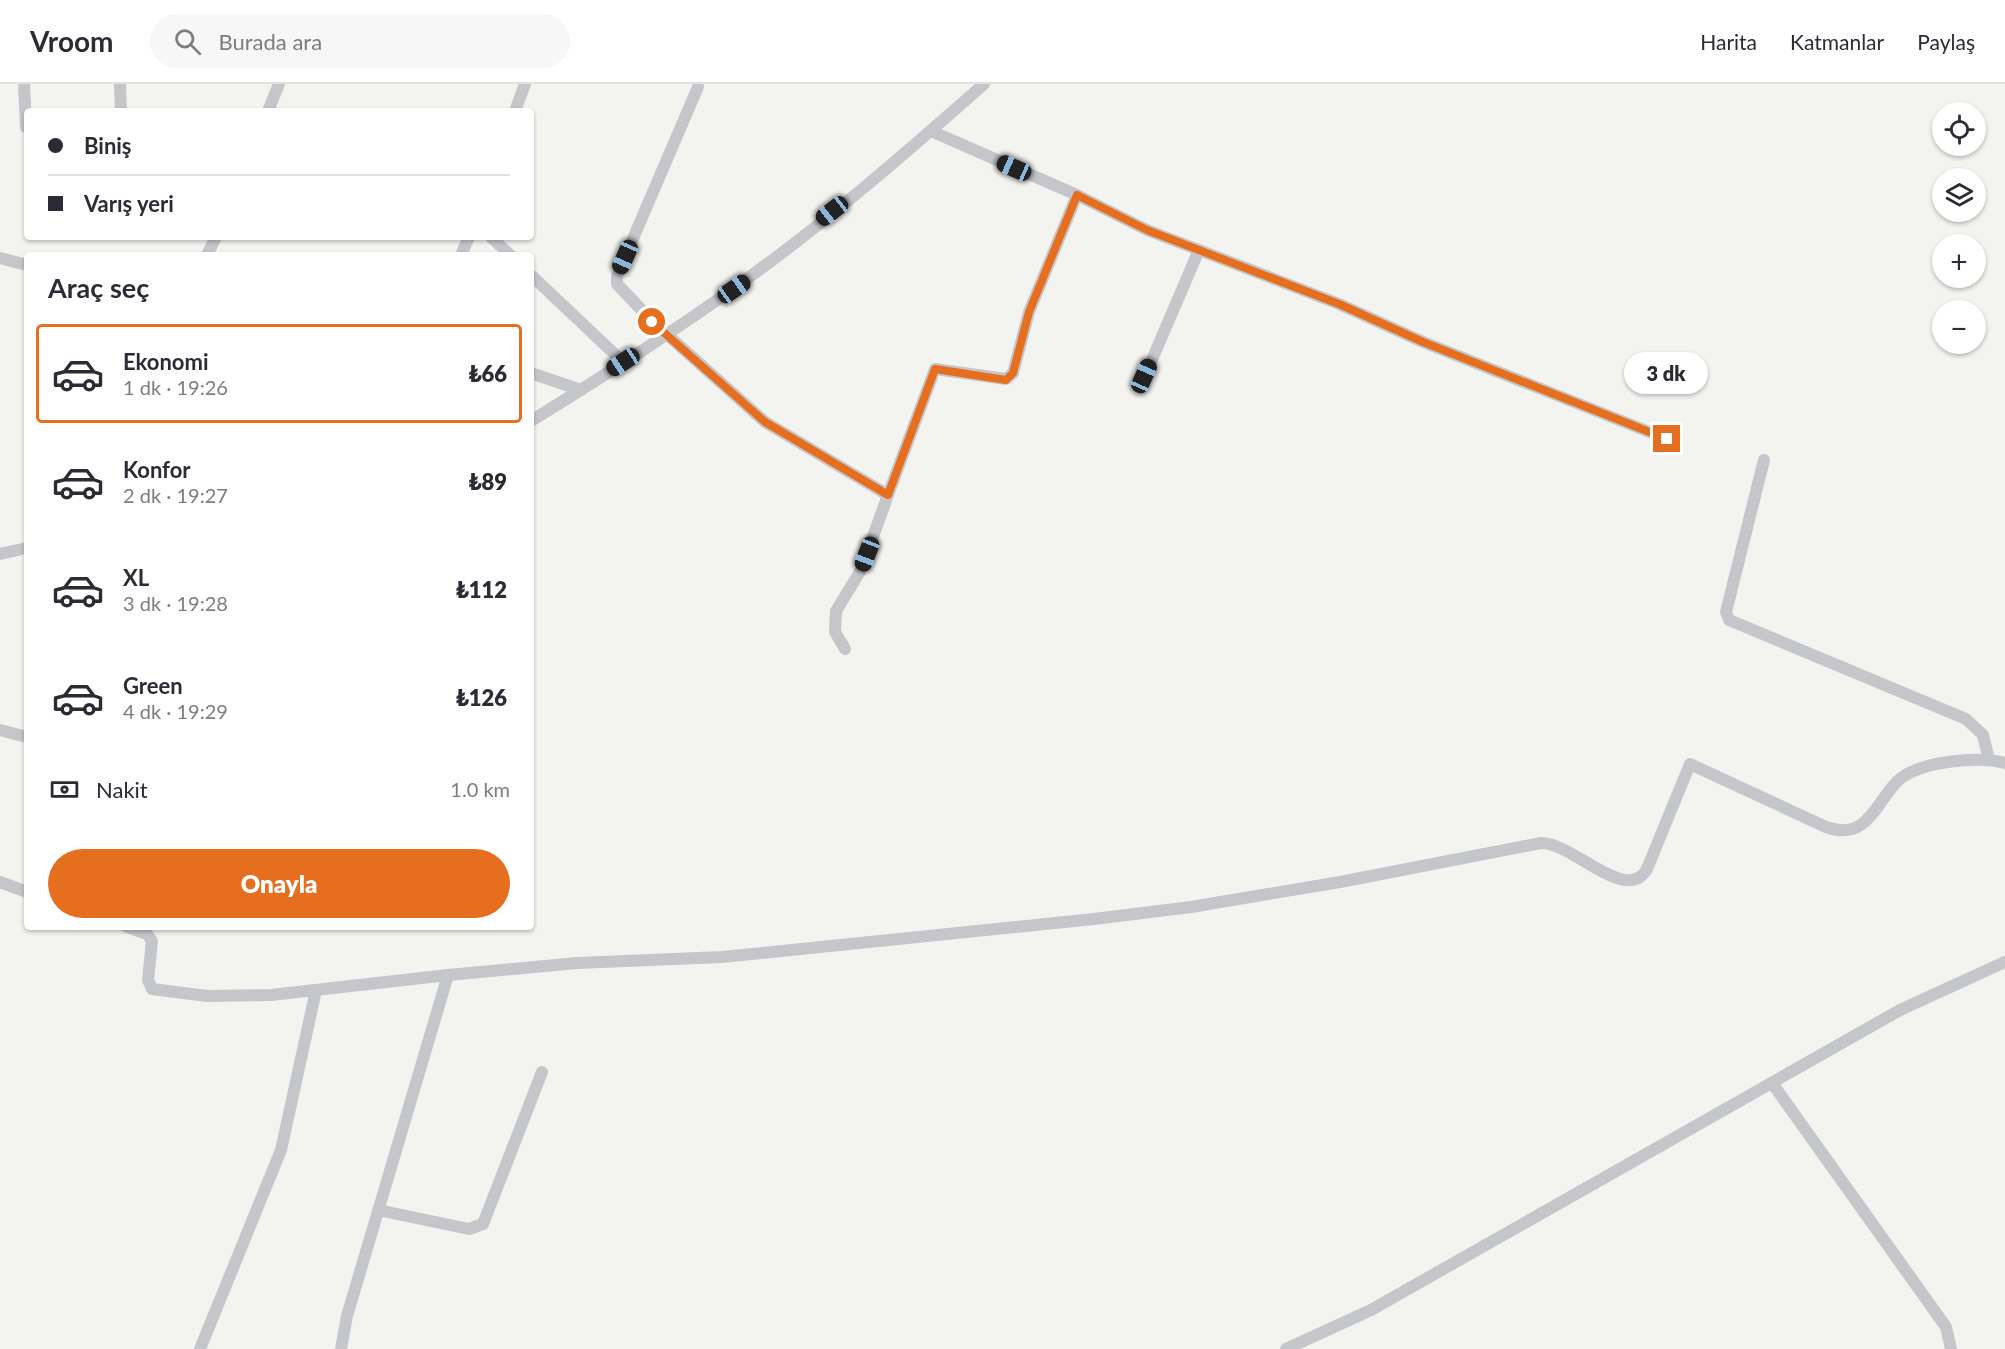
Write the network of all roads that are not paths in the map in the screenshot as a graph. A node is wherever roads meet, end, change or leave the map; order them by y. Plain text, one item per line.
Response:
1 (24, 84) edge
2 (120, 84) edge
3 (279, 84) edge
4 (525, 84) edge
5 (984, 84) edge
6 (698, 87) dead end
7 (25, 108) edge
8 (121, 108) edge
9 (269, 108) edge
10 (516, 108) edge
11 (931, 131) junction
12 (1077, 195) junction
13 (494, 240) edge
14 (1199, 250) junction
15 (507, 252) edge
16 (0, 258) edge
17 (24, 264) edge
18 (534, 278) edge
19 (667, 335) junction
20 (623, 362) junction
21 (534, 374) edge
22 (1144, 376) dead end
23 (581, 390) junction
24 (534, 419) edge
25 (1667, 439) dead end
26 (1764, 460) dead end
27 (888, 495) junction
28 (24, 549) edge
29 (0, 554) edge
30 (845, 649) dead end
31 (0, 730) edge
32 (24, 736) edge
33 (1989, 760) junction
34 (2005, 763) edge
35 (0, 882) edge
36 (24, 891) edge
37 (136, 930) edge
38 (2005, 962) edge
39 (448, 975) junction
40 (316, 990) junction
41 (542, 1072) dead end
42 (1772, 1083) junction
43 (378, 1210) junction
44 (200, 1349) edge
45 (341, 1349) edge
46 (1286, 1349) edge
47 (1951, 1349) edge

1 - 7 street
2 - 8 street
3 - 9 street
4 - 10 street
5 - 11 street
6 - 19 street
11 - 12 street
11 - 19 street
12 - 14 street
12 - 27 street
13 - 15 street
14 - 22 street
14 - 25 street
16 - 17 street
18 - 20 street
19 - 20 street
19 - 27 street
20 - 23 street
21 - 23 street
23 - 24 street
26 - 33 street
27 - 30 street
28 - 29 street
31 - 32 street
33 - 34 street
33 - 39 street
35 - 36 street
37 - 40 street
38 - 42 street
39 - 40 street
39 - 43 street
40 - 44 street
41 - 43 street
42 - 46 street
42 - 47 street
43 - 45 street

